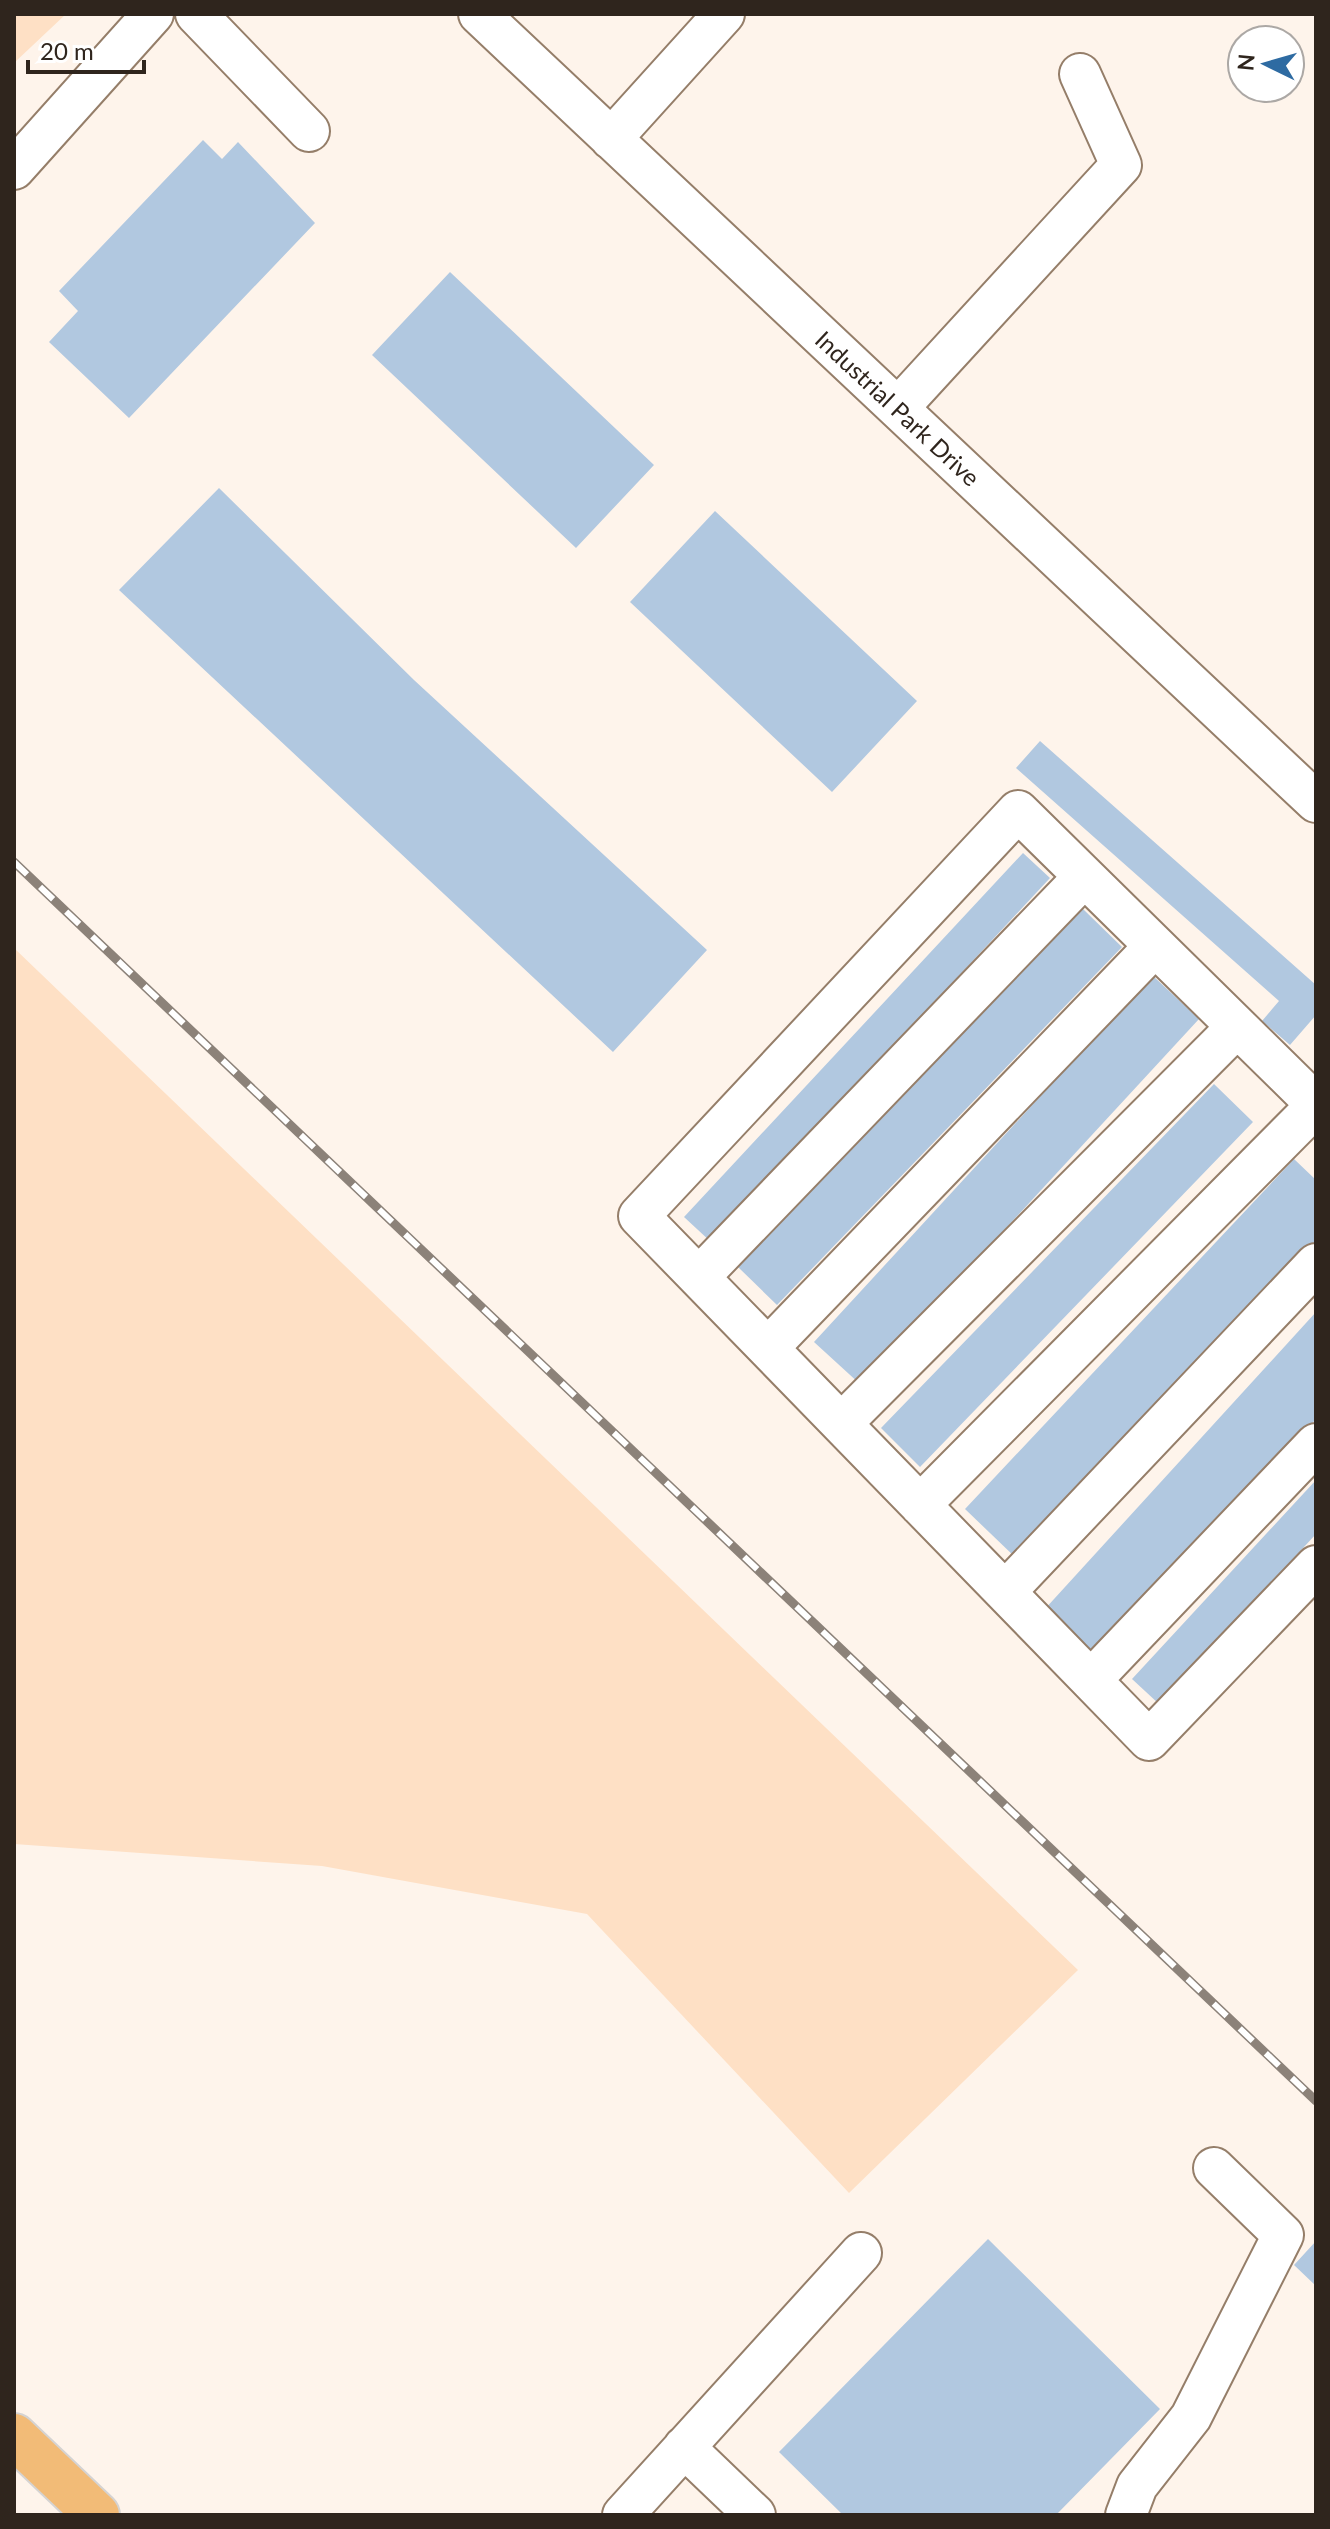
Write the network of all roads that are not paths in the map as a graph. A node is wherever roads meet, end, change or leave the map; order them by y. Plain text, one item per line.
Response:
1 (153, 14) edge
2 (196, 14) edge
3 (479, 14) edge
4 (684, 14) edge
5 (724, 14) edge
6 (683, 59) junction
7 (1080, 74) dead end
8 (309, 131) dead end
9 (611, 139) junction
10 (14, 169) edge
11 (898, 408) junction
12 (1316, 802) edge
13 (1084, 877) junction
14 (1154, 947) junction
15 (1236, 1028) junction
16 (1316, 1105) edge
17 (1316, 1264) edge
18 (699, 1277) junction
19 (768, 1348) junction
20 (842, 1423) junction
21 (1316, 1444) edge
22 (920, 1505) junction
23 (1316, 1566) edge
24 (1005, 1592) junction
25 (1091, 1680) junction
26 (1214, 2168) dead end
27 (861, 2253) dead end
28 (14, 2436) edge
29 (684, 2447) junction
30 (97, 2515) edge
31 (623, 2515) edge
32 (755, 2515) edge
33 (1126, 2515) edge

1 - 10 street
2 - 8 street
3 - 9 street, Industrial Park Drive
4 - 6 street
5 - 6 street
6 - 9 street
7 - 11 street
9 - 11 street, Industrial Park Drive
11 - 12 street, Industrial Park Drive
13 - 14 street
13 - 18 street
13 - 18 street
14 - 15 street
14 - 19 street
15 - 16 street
15 - 20 street
16 - 22 street
17 - 24 street
18 - 19 street
19 - 20 street
20 - 22 street
21 - 25 street
22 - 24 street
23 - 25 street
24 - 25 street
26 - 33 street
27 - 29 street
28 - 30 main road
29 - 31 street
29 - 32 street

